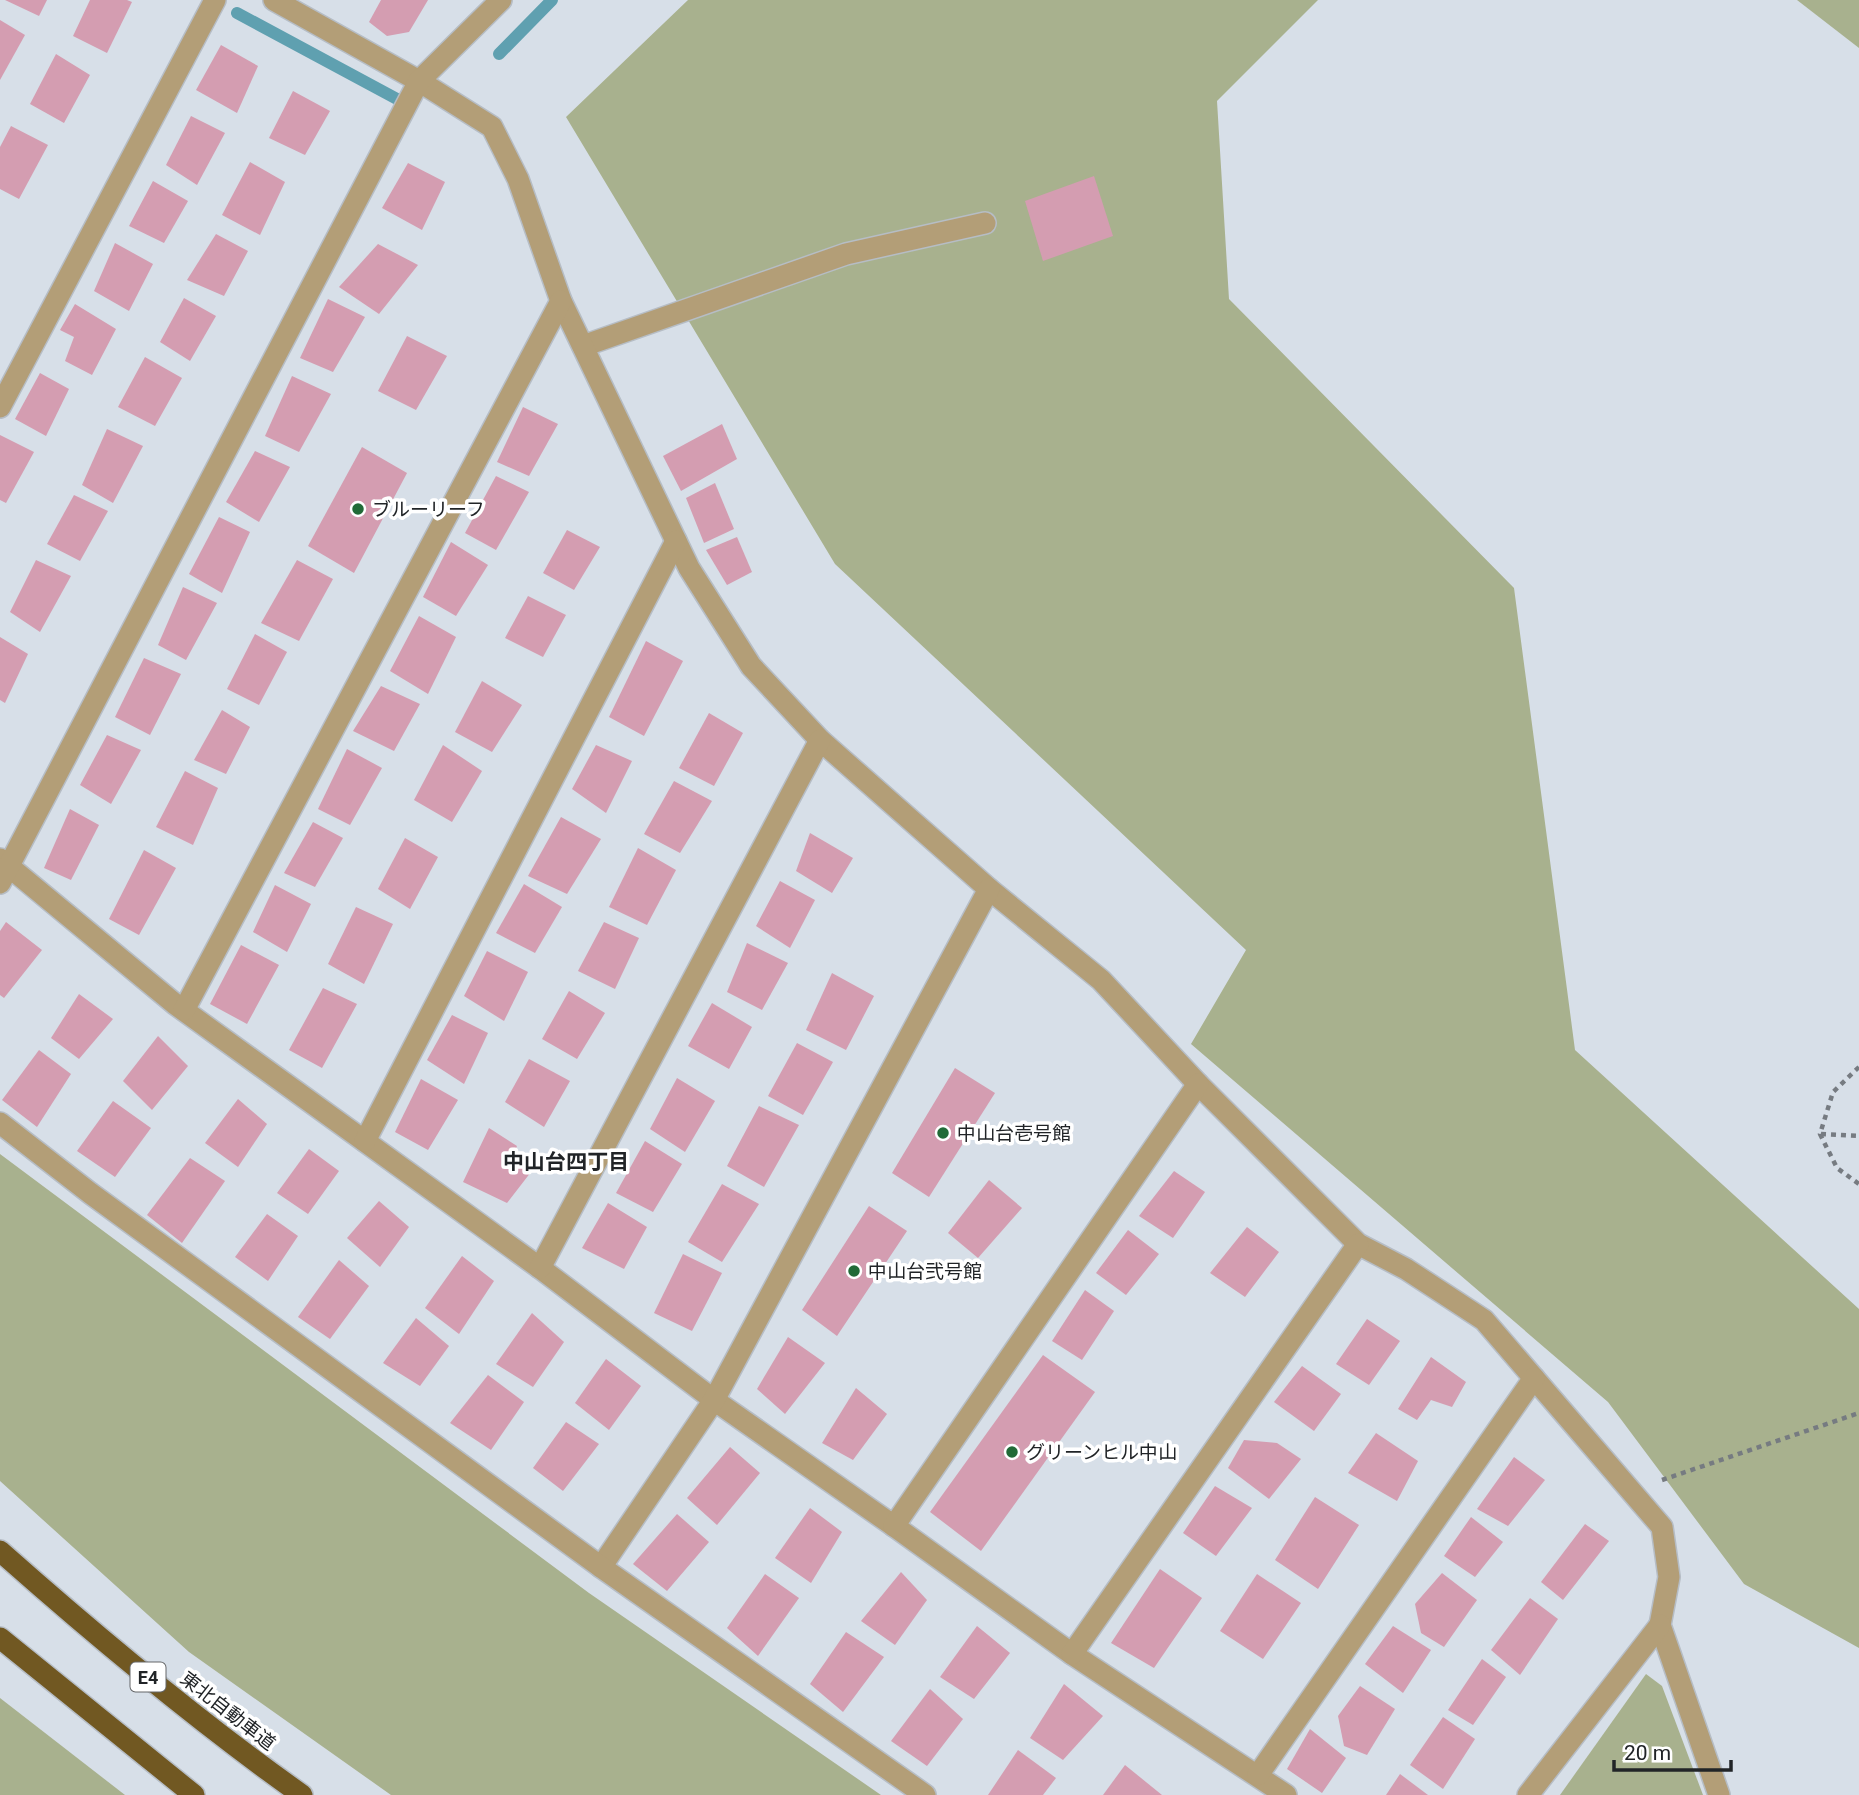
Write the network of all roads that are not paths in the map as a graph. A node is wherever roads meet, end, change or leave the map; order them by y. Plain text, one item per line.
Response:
1 (215, 0) edge
2 (274, 0) edge
3 (501, 0) edge
4 (419, 80) junction
5 (985, 223) dead end
6 (561, 301) junction
7 (583, 346) junction
8 (0, 407) edge
9 (676, 541) junction
10 (820, 740) junction
11 (3, 870) edge
12 (989, 889) junction
13 (184, 1010) junction
14 (1198, 1084) junction
15 (0, 1123) edge
16 (365, 1141) junction
17 (1358, 1244) junction
18 (540, 1268) junction
19 (1534, 1378) junction
20 (714, 1400) junction
21 (894, 1526) junction
22 (0, 1551) edge
23 (601, 1567) junction
24 (1660, 1625) junction
25 (0, 1638) edge
26 (1072, 1654) junction
27 (1258, 1775) junction
28 (194, 1795) edge
29 (302, 1795) edge
30 (925, 1795) edge
31 (1286, 1795) edge
32 (1528, 1795) edge
33 (1719, 1795) edge

1 - 8 street
2 - 4 street
3 - 4 street
4 - 6 street
4 - 11 street
5 - 7 street
6 - 7 street
6 - 13 street
7 - 9 street
9 - 10 street
9 - 16 street
10 - 12 street
10 - 18 street
11 - 13 street
12 - 14 street
12 - 20 street
13 - 16 street
14 - 17 street
14 - 21 street
15 - 23 street
16 - 18 street
17 - 19 street
17 - 26 street
18 - 20 street
19 - 24 street
19 - 27 street
20 - 21 street
20 - 23 street
21 - 26 street
22 - 29 highway, 東北自動車道 / E4
23 - 30 street
24 - 32 street
24 - 33 street
25 - 28 highway
26 - 27 street
27 - 31 street

